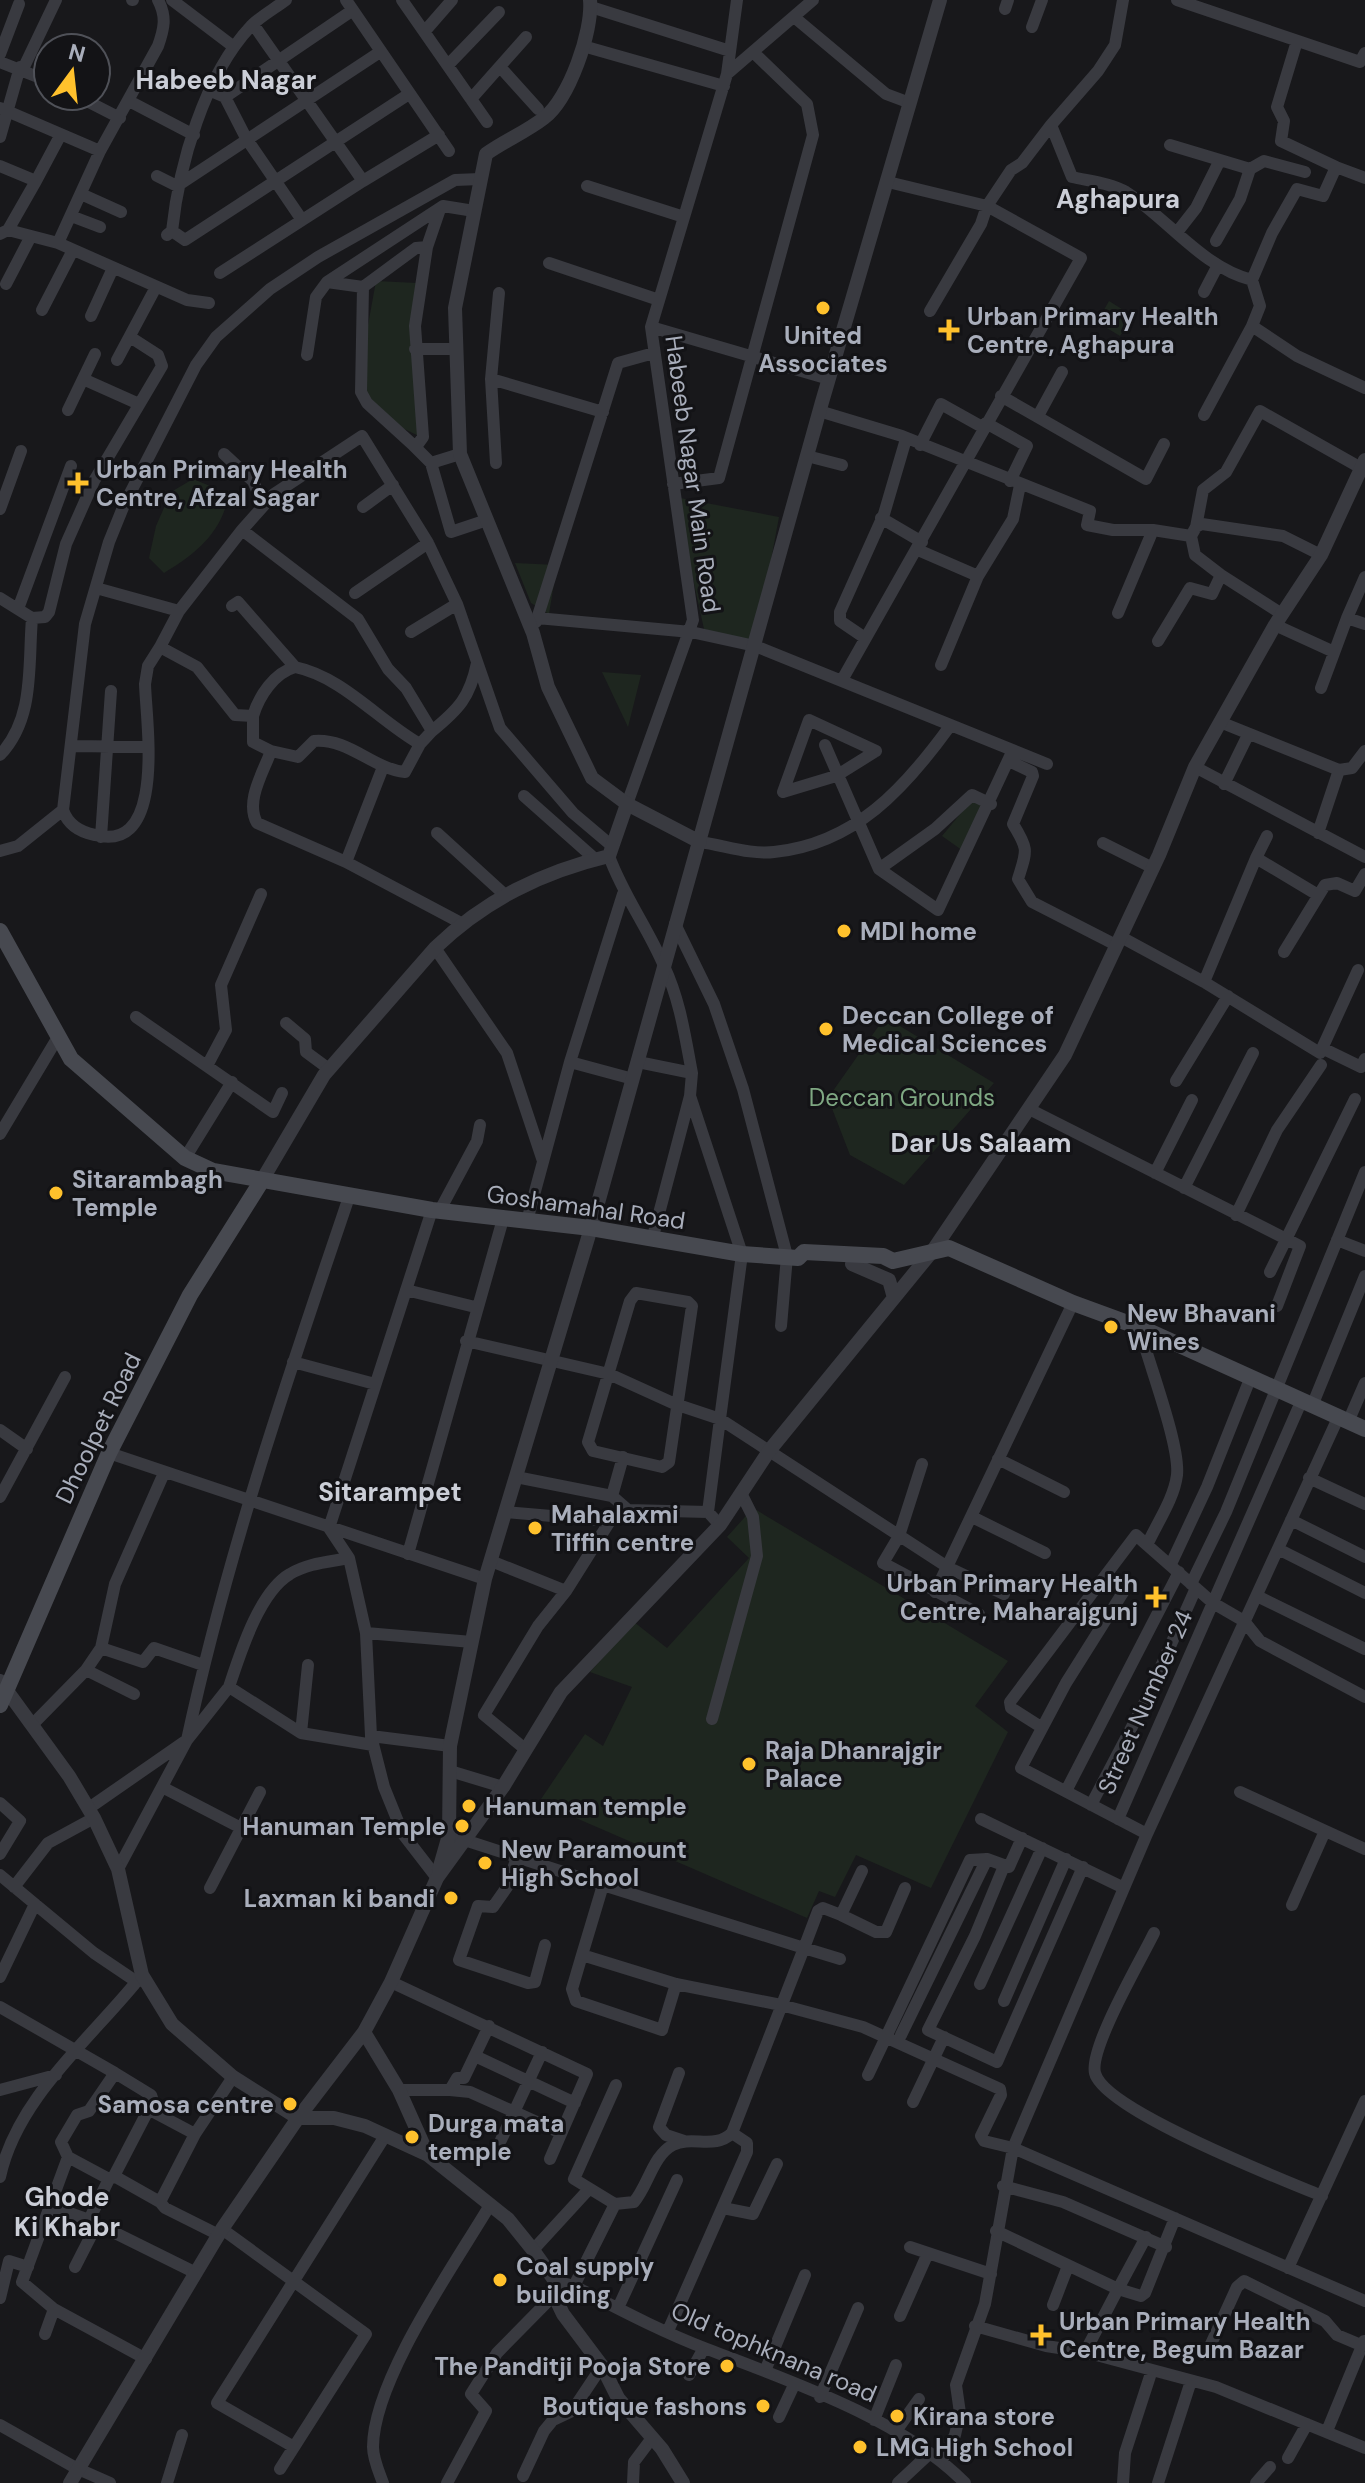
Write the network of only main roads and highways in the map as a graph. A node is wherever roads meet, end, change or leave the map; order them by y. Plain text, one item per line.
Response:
1 (0, 931) edge
2 (261, 1182) junction
3 (792, 1257) junction
4 (893, 1261) junction
5 (1365, 1429) edge
6 (3, 1692) edge

1 - 2 main road, Goshamahal Road
2 - 3 main road, Goshamahal Road
2 - 6 main road, Dhoolpet Road
3 - 4 main road, Goshamahal Road
3 - 4 main road
4 - 5 main road, Goshamahal Road

